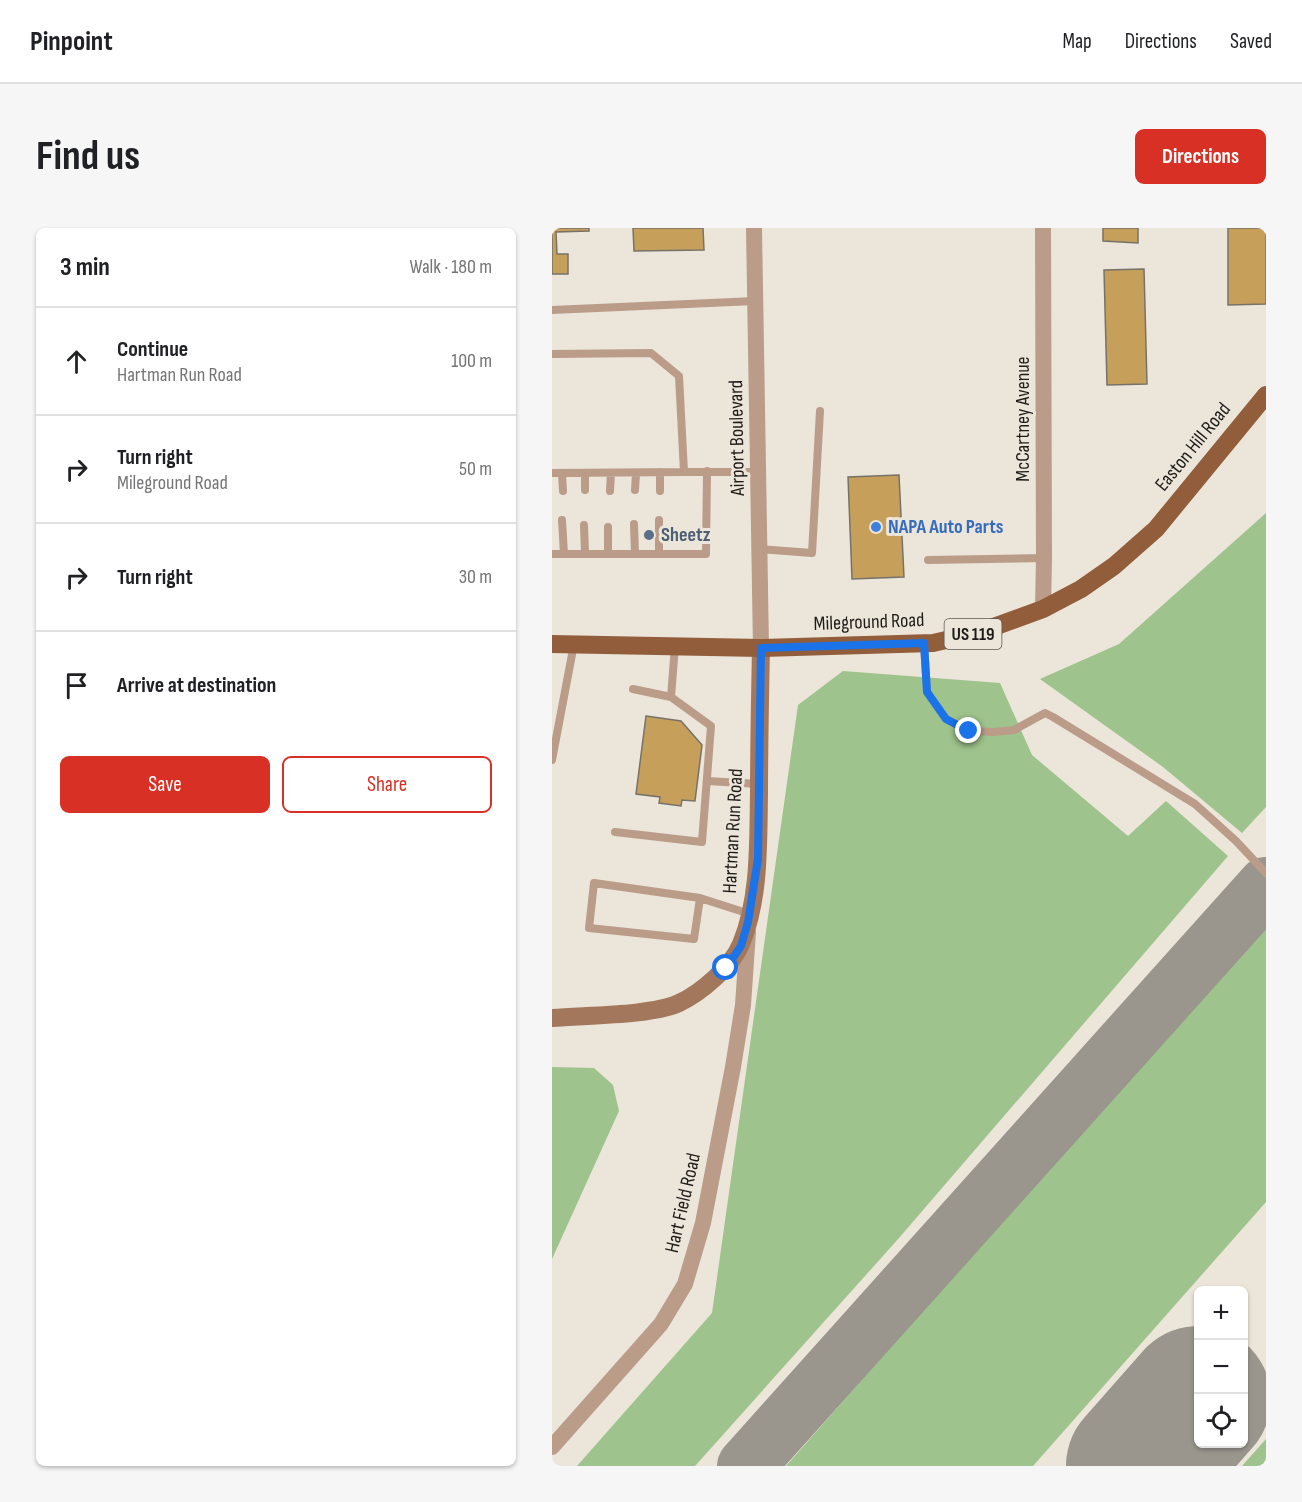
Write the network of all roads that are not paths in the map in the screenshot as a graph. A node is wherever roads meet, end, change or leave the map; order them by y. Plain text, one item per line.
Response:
1 (754, 228) edge
2 (1043, 228) edge
3 (755, 301) junction
4 (552, 310) edge
5 (552, 354) edge
6 (1266, 395) edge
7 (820, 411) dead end
8 (707, 471) junction
9 (660, 472) junction
10 (684, 472) junction
11 (759, 472) junction
12 (552, 473) edge
13 (585, 473) junction
14 (611, 473) junction
15 (636, 473) junction
16 (562, 474) junction
17 (585, 490) dead end
18 (635, 490) dead end
19 (563, 491) dead end
20 (610, 491) dead end
21 (660, 491) dead end
22 (562, 520) dead end
23 (659, 520) dead end
24 (634, 524) dead end
25 (584, 525) dead end
26 (608, 528) dead end
27 (1156, 529) joint
28 (760, 549) junction
29 (585, 553) junction
30 (552, 554) edge
31 (564, 554) junction
32 (608, 554) junction
33 (635, 554) junction
34 (659, 554) junction
35 (1044, 558) junction
36 (928, 560) dead end
37 (1043, 609) junction
38 (924, 643) junction
39 (552, 644) edge
40 (574, 644) junction
41 (675, 646) junction
42 (761, 648) junction
43 (633, 689) dead end
44 (671, 697) junction
45 (557, 716) edge
46 (552, 760) edge
47 (707, 781) junction
48 (759, 784) junction
49 (615, 832) dead end
50 (1266, 873) edge
51 (700, 898) junction
52 (749, 918) junction
53 (552, 1018) edge
54 (552, 1447) edge

1 - 3 street, Airport Boulevard
2 - 35 street, McCartney Avenue
3 - 4 lane
3 - 11 street, Airport Boulevard
5 - 10 lane
6 - 27 main road, Easton Hill Road / US 119
7 - 28 lane
8 - 10 lane
8 - 11 lane
8 - 34 lane
9 - 10 lane
9 - 15 lane
9 - 21 lane
11 - 28 street, Airport Boulevard
12 - 16 lane
13 - 14 lane
13 - 16 lane
13 - 17 lane
14 - 15 lane
14 - 20 lane
15 - 18 lane
16 - 19 lane
22 - 31 lane
23 - 34 lane
24 - 33 lane
25 - 29 lane
26 - 32 lane
27 - 37 main road, Mileground Road / US 119
28 - 42 street, Airport Boulevard
29 - 31 lane
29 - 32 lane
30 - 31 lane
32 - 33 lane
33 - 34 lane
35 - 36 lane
35 - 37 street, McCartney Avenue
37 - 38 main road, Mileground Road / US 119
38 - 42 main road, Mileground Road / US 119
38 - 50 lane
39 - 40 main road, Mileground Road / US 119
40 - 41 main road, Mileground Road / US 119
40 - 45 lane
41 - 42 main road, Mileground Road / US 119
41 - 44 lane
42 - 48 main road, Hartman Run Road
43 - 44 lane
44 - 47 lane
45 - 46 lane
47 - 48 lane
47 - 49 lane
48 - 52 main road, Hartman Run Road
51 - 51 lane
51 - 52 lane
52 - 53 main road, Hartman Run Road
52 - 54 street, Hart Field Road

